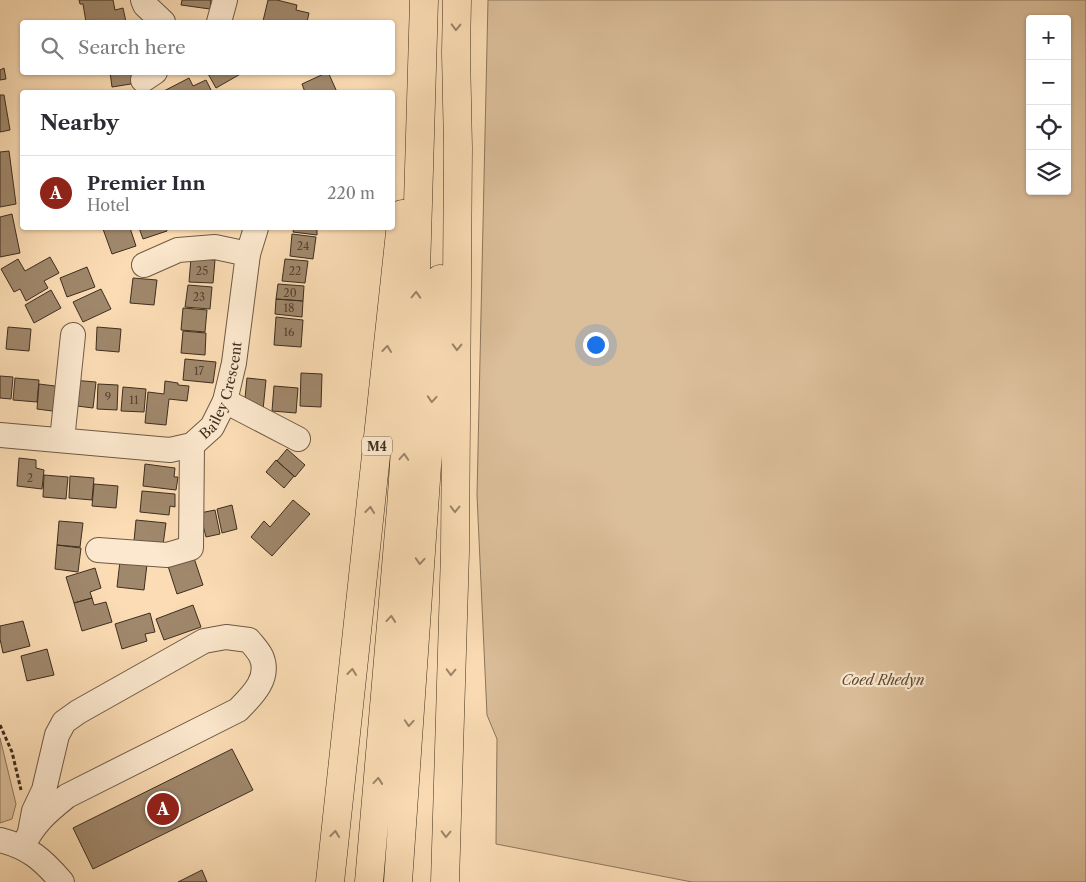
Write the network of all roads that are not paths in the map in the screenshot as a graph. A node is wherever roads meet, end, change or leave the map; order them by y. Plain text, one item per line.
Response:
1 (143, 0) edge
2 (225, 0) edge
3 (457, 0) edge
4 (424, 5) edge
5 (161, 20) edge
6 (220, 20) edge
7 (456, 53) junction
8 (255, 230) edge
9 (248, 254) junction
10 (144, 266) dead end
11 (73, 335) dead end
12 (225, 401) junction
13 (0, 435) edge
14 (298, 439) dead end
15 (62, 440) junction
16 (192, 445) junction
17 (98, 550) dead end
18 (26, 839) junction
19 (0, 840) edge
20 (445, 881) edge
21 (62, 882) edge
22 (330, 882) edge
23 (369, 882) edge
24 (398, 882) edge

1 - 5 street
2 - 6 street
3 -> 7 highway
22 -> 4 highway, M4
23 -> 4 highway, M4
7 -> 20 highway
7 -> 24 highway
8 - 9 street, Bailey Crescent
9 - 10 street
9 - 12 street, Bailey Crescent
11 - 15 street
12 - 14 street
12 - 16 street, Bailey Crescent
13 - 15 street, Bailey Crescent
15 - 16 street, Bailey Crescent
16 - 17 street
18 - 18 street
18 - 19 street
18 - 21 street

